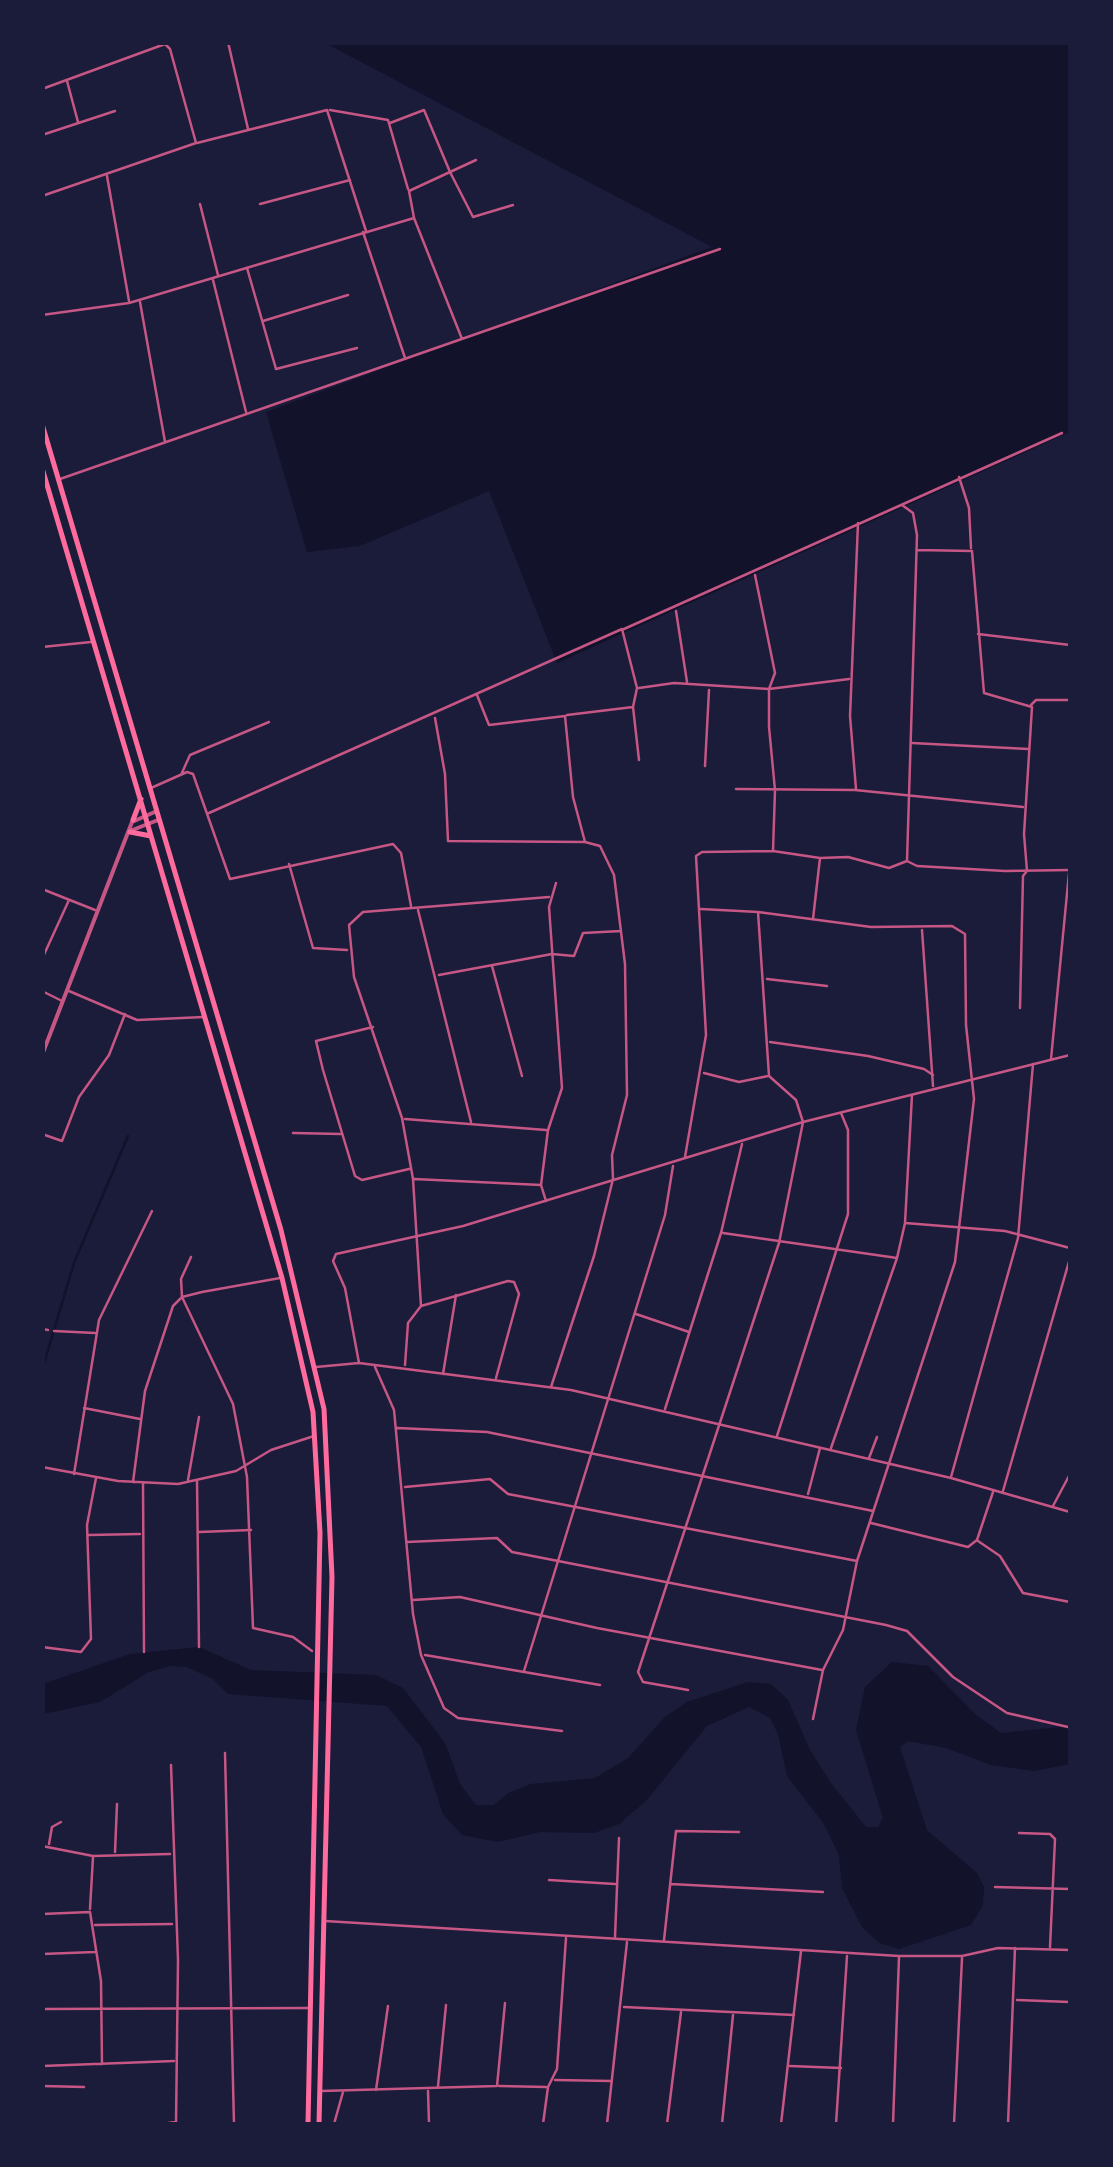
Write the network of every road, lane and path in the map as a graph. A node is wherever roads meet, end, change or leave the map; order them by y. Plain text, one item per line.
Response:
1 (228, 42) edge
2 (67, 80) junction
3 (42, 89) edge
4 (327, 110) junction
5 (114, 111) dead end
6 (79, 123) junction
7 (390, 123) junction
8 (248, 130) junction
9 (42, 135) edge
10 (196, 143) junction
11 (476, 160) dead end
12 (450, 172) junction
13 (107, 176) junction
14 (351, 180) junction
15 (408, 191) junction
16 (42, 196) edge
17 (200, 204) dead end
18 (260, 204) dead end
19 (513, 205) dead end
20 (414, 218) junction
21 (365, 232) junction
22 (720, 249) dead end
23 (246, 267) junction
24 (219, 276) junction
25 (212, 278) junction
26 (348, 295) dead end
27 (139, 300) junction
28 (129, 303) junction
29 (42, 315) edge
30 (262, 321) junction
31 (462, 340) junction
32 (357, 348) dead end
33 (405, 359) junction
34 (246, 412) junction
35 (42, 424) edge
36 (1062, 433) dead end
37 (165, 443) junction
38 (42, 468) edge
39 (958, 476) junction
40 (58, 480) junction
41 (46, 492) edge
42 (900, 504) junction
43 (858, 524) junction
44 (78, 546) junction
45 (970, 549) junction
46 (917, 550) junction
47 (67, 553) junction
48 (755, 573) junction
49 (676, 608) junction
50 (622, 629) junction
51 (977, 634) junction
52 (95, 642) junction
53 (1070, 645) edge
54 (42, 647) edge
55 (852, 678) junction
56 (688, 683) junction
57 (637, 688) junction
58 (708, 688) junction
59 (769, 689) junction
60 (477, 695) junction
61 (1070, 700) edge
62 (1031, 705) junction
63 (633, 707) junction
64 (435, 716) junction
65 (566, 716) junction
66 (270, 722) dead end
67 (910, 742) junction
68 (1030, 749) junction
69 (638, 760) dead end
70 (705, 766) dead end
71 (181, 775) junction
72 (150, 788) junction
73 (736, 790) dead end
74 (775, 790) junction
75 (855, 790) junction
76 (910, 794) junction
77 (141, 796) junction
78 (1025, 807) junction
79 (157, 811) junction
80 (209, 813) junction
81 (146, 815) junction
82 (133, 820) junction
83 (160, 820) junction
84 (148, 823) junction
85 (128, 833) junction
86 (152, 836) junction
87 (585, 842) junction
88 (774, 851) junction
89 (820, 858) junction
90 (906, 861) junction
91 (289, 864) junction
92 (1027, 871) junction
93 (1070, 871) edge
94 (556, 883) dead end
95 (42, 889) edge
96 (549, 898) junction
97 (69, 900) junction
98 (411, 908) junction
99 (418, 908) junction
100 (701, 909) junction
101 (96, 911) junction
102 (758, 912) junction
103 (812, 921) junction
104 (922, 929) junction
105 (621, 931) junction
106 (349, 950) junction
107 (552, 954) junction
108 (42, 959) edge
109 (492, 965) junction
110 (438, 975) junction
111 (766, 979) junction
112 (827, 986) dead end
113 (68, 990) junction
114 (209, 990) junction
115 (42, 991) edge
116 (198, 994) junction
117 (63, 1001) junction
118 (1020, 1008) dead end
119 (125, 1014) junction
120 (205, 1017) junction
121 (374, 1027) junction
122 (42, 1031) edge
123 (51, 1034) junction
124 (768, 1041) junction
125 (42, 1054) edge
126 (1070, 1054) edge
127 (1051, 1059) junction
128 (1033, 1063) junction
129 (702, 1073) junction
130 (933, 1075) junction
131 (522, 1076) dead end
132 (768, 1076) junction
133 (970, 1078) junction
134 (933, 1088) junction
135 (912, 1095) junction
136 (841, 1112) junction
137 (402, 1118) junction
138 (470, 1122) junction
139 (803, 1122) junction
140 (548, 1130) junction
141 (292, 1133) dead end
142 (42, 1134) edge
143 (342, 1134) junction
144 (742, 1144) junction
145 (684, 1160) junction
146 (674, 1164) junction
147 (411, 1169) junction
148 (412, 1179) junction
149 (614, 1179) junction
150 (541, 1186) junction
151 (546, 1202) junction
152 (152, 1212) dead end
153 (905, 1223) junction
154 (961, 1228) junction
155 (721, 1233) junction
156 (418, 1236) junction
157 (1018, 1238) junction
158 (779, 1243) junction
159 (1070, 1248) edge
160 (840, 1251) junction
161 (191, 1257) dead end
162 (898, 1258) junction
163 (1070, 1258) edge
164 (282, 1278) junction
165 (456, 1293) junction
166 (182, 1297) junction
167 (421, 1306) junction
168 (635, 1314) junction
169 (54, 1331) dead end
170 (689, 1332) junction
171 (96, 1333) junction
172 (359, 1364) junction
173 (375, 1366) junction
174 (316, 1367) junction
175 (405, 1368) junction
176 (443, 1374) junction
177 (496, 1380) junction
178 (551, 1386) junction
179 (608, 1398) junction
180 (82, 1408) junction
181 (664, 1410) junction
182 (199, 1417) dead end
183 (142, 1420) junction
184 (718, 1424) junction
185 (397, 1428) junction
186 (315, 1435) junction
187 (877, 1437) dead end
188 (776, 1438) junction
189 (820, 1448) junction
190 (830, 1450) junction
191 (593, 1454) junction
192 (869, 1459) junction
193 (890, 1464) junction
194 (245, 1466) junction
195 (42, 1467) edge
196 (74, 1474) junction
197 (703, 1474) junction
198 (1070, 1474) edge
199 (96, 1478) junction
200 (951, 1478) junction
201 (197, 1479) junction
202 (133, 1482) junction
203 (143, 1482) junction
204 (188, 1482) junction
205 (404, 1487) junction
206 (994, 1490) junction
207 (1003, 1493) junction
208 (807, 1495) junction
209 (1053, 1507) junction
210 (575, 1509) junction
211 (874, 1512) junction
212 (1070, 1512) edge
213 (870, 1523) junction
214 (683, 1529) junction
215 (252, 1530) junction
216 (197, 1532) junction
217 (140, 1534) junction
218 (87, 1535) junction
219 (977, 1540) junction
220 (407, 1542) junction
221 (560, 1561) junction
222 (858, 1561) junction
223 (665, 1583) junction
224 (410, 1600) junction
225 (1070, 1602) edge
226 (541, 1614) junction
227 (844, 1618) junction
228 (648, 1637) junction
229 (42, 1647) edge
230 (200, 1647) dead end
231 (312, 1651) dead end
232 (144, 1652) dead end
233 (421, 1655) junction
234 (824, 1670) junction
235 (524, 1671) junction
236 (600, 1685) dead end
237 (688, 1690) dead end
238 (812, 1719) dead end
239 (1068, 1727) edge
240 (562, 1731) dead end
241 (225, 1753) dead end
242 (171, 1766) dead end
243 (117, 1804) dead end
244 (61, 1822) dead end
245 (739, 1832) dead end
246 (1019, 1833) dead end
247 (619, 1838) dead end
248 (49, 1845) junction
249 (42, 1846) edge
250 (115, 1854) junction
251 (171, 1854) junction
252 (93, 1856) junction
253 (549, 1880) dead end
254 (617, 1884) junction
255 (670, 1884) junction
256 (994, 1887) dead end
257 (1054, 1889) junction
258 (1070, 1889) edge
259 (822, 1892) dead end
260 (90, 1912) junction
261 (42, 1914) edge
262 (324, 1921) junction
263 (174, 1924) junction
264 (93, 1925) junction
265 (566, 1937) junction
266 (614, 1939) junction
267 (628, 1940) junction
268 (664, 1942) junction
269 (1015, 1948) junction
270 (1050, 1948) junction
271 (801, 1950) junction
272 (1070, 1950) edge
273 (96, 1952) junction
274 (848, 1953) junction
275 (42, 1954) edge
276 (899, 1956) junction
277 (962, 1956) junction
278 (1016, 2000) junction
279 (505, 2002) dead end
280 (1070, 2002) edge
281 (388, 2006) dead end
282 (446, 2006) dead end
283 (622, 2007) junction
284 (42, 2008) edge
285 (310, 2008) junction
286 (232, 2010) junction
287 (100, 2011) junction
288 (175, 2011) junction
289 (681, 2011) junction
290 (733, 2014) junction
291 (794, 2015) junction
292 (175, 2061) junction
293 (102, 2064) junction
294 (42, 2066) edge
295 (789, 2066) junction
296 (841, 2068) junction
297 (553, 2080) junction
298 (611, 2081) junction
299 (42, 2086) edge
300 (497, 2086) junction
301 (84, 2087) dead end
302 (548, 2087) junction
303 (428, 2088) junction
304 (438, 2088) junction
305 (376, 2091) junction
306 (319, 2092) junction
307 (343, 2092) junction
308 (176, 2123) edge
309 (162, 2124) edge
310 (234, 2124) edge
311 (308, 2124) edge
312 (320, 2124) edge
313 (334, 2124) edge
314 (429, 2124) edge
315 (543, 2124) edge
316 (607, 2124) edge
317 (667, 2124) edge
318 (722, 2124) edge
319 (780, 2124) edge
320 (836, 2124) edge
321 (894, 2124) edge
322 (954, 2124) edge
323 (964, 2124) edge
324 (1008, 2124) edge

1 - 8 street
2 - 3 street
2 - 6 street
2 - 10 street
4 - 7 street
4 - 8 street
4 - 14 street
5 - 6 street
6 - 9 street
7 - 12 street
7 - 15 street
8 - 10 street
10 - 13 street
11 - 12 street
12 - 15 street
12 - 19 street
13 - 16 street
13 - 28 street
14 - 18 street
14 - 21 street
15 - 20 street
17 - 24 street
20 - 21 street
20 - 31 street
21 - 23 street
21 - 33 street
22 - 31 street
23 - 24 street
23 - 30 street
24 - 25 street
25 - 27 street
25 - 34 street
26 - 30 street
27 - 28 street
27 - 37 street
28 - 29 street
30 - 32 street
31 - 33 street
33 - 34 street
34 - 37 street
35 - 40 highway
36 - 39 street
37 - 40 street
38 - 41 highway
39 - 42 street
39 - 45 street
40 - 44 highway
41 - 47 highway
42 - 43 street
42 - 46 street
43 - 48 street
43 - 55 street
44 - 47 highway
44 - 72 highway
45 - 46 street
45 - 51 street
46 - 67 street
47 - 52 highway
48 - 49 street
48 - 59 street
49 - 50 street
49 - 56 street
50 - 57 street
50 - 60 street
51 - 53 street
51 - 62 street
52 - 54 street
52 - 77 highway
55 - 59 street
55 - 75 street
56 - 57 street
56 - 58 street
57 - 63 street
58 - 59 street
58 - 70 street
59 - 74 street
60 - 64 street
60 - 65 street
61 - 62 street
62 - 68 street
63 - 65 street
63 - 69 street
64 - 80 street
64 - 87 street
65 - 87 street
66 - 71 street
67 - 68 street
67 - 76 street
68 - 78 street
71 - 72 street
71 - 80 street
72 - 79 highway
73 - 74 street
74 - 75 street
74 - 88 street
75 - 76 street
76 - 78 street
76 - 90 street
77 - 81 highway
77 - 82 highway
78 - 92 street
79 - 81 street
79 - 83 highway
80 - 91 street
81 - 82 street
81 - 84 highway
82 - 85 street
83 - 84 street
83 - 114 highway
84 - 85 street
84 - 86 highway
85 - 86 highway
85 - 101 street
86 - 116 highway
87 - 105 street
88 - 89 street
88 - 100 street
89 - 90 street
89 - 103 street
90 - 92 street
91 - 98 street
91 - 106 street
92 - 93 street
92 - 118 street
93 - 127 street
94 - 96 street
95 - 97 street
96 - 99 street
96 - 107 street
97 - 101 street
97 - 108 street
98 - 99 street
98 - 106 street
99 - 110 street
100 - 102 street
100 - 129 street
101 - 113 street
102 - 103 street
102 - 111 street
103 - 104 street
104 - 130 street
104 - 133 street
105 - 107 street
105 - 149 street
106 - 121 street
107 - 109 street
107 - 140 street
109 - 110 street
109 - 131 street
110 - 138 street
111 - 112 street
111 - 124 street
113 - 117 street
113 - 119 street
114 - 116 highway
114 - 174 highway
115 - 117 street
116 - 120 highway
117 - 123 street
119 - 120 street
119 - 142 street
120 - 164 highway
121 - 137 street
121 - 143 street
122 - 123 street
123 - 125 street
124 - 130 street
124 - 132 street
126 - 127 street
127 - 128 street
128 - 133 street
128 - 157 street
129 - 132 street
129 - 145 street
130 - 134 street
132 - 139 street
133 - 134 street
133 - 154 street
134 - 135 street
135 - 136 street
135 - 153 street
136 - 139 street
136 - 160 street
137 - 138 street
137 - 147 street
138 - 140 street
139 - 144 street
139 - 158 street
140 - 150 street
141 - 143 street
143 - 147 street
144 - 145 street
144 - 155 street
145 - 146 street
146 - 149 street
146 - 168 street
147 - 148 street
148 - 150 street
148 - 156 street
149 - 151 street
149 - 178 street
150 - 151 street
151 - 156 street
152 - 171 street
153 - 154 street
153 - 162 street
154 - 157 street
154 - 193 street
155 - 158 street
155 - 170 street
156 - 167 street
156 - 172 street
157 - 159 street
157 - 200 street
158 - 160 street
158 - 184 street
160 - 162 street
160 - 188 street
161 - 166 street
162 - 190 street
163 - 207 street
164 - 166 street
164 - 186 highway
165 - 167 street
165 - 176 street
165 - 177 street
166 - 183 street
166 - 194 street
167 - 175 street
168 - 170 street
168 - 179 street
169 - 171 street
170 - 181 street
171 - 180 street
172 - 173 street
172 - 174 street
173 - 175 street
173 - 185 street
174 - 262 highway
175 - 176 street
176 - 177 street
177 - 178 street
178 - 179 street
179 - 181 street
179 - 191 street
180 - 183 street
180 - 196 street
181 - 184 street
182 - 204 street
183 - 202 street
184 - 188 street
184 - 197 street
185 - 191 street
185 - 205 street
186 - 194 street
186 - 285 highway
187 - 192 street
188 - 189 street
189 - 190 street
189 - 208 street
190 - 192 street
191 - 197 street
191 - 210 street
192 - 193 street
193 - 200 street
193 - 211 street
194 - 201 street
194 - 215 street
195 - 196 street
196 - 199 street
197 - 208 street
197 - 214 street
198 - 209 street
199 - 202 street
199 - 218 street
200 - 206 street
201 - 204 street
201 - 216 street
202 - 203 street
203 - 204 street
203 - 217 street
205 - 210 street
205 - 220 street
206 - 207 street
206 - 219 street
207 - 209 street
208 - 211 street
209 - 212 street
210 - 214 street
210 - 221 street
211 - 213 street
213 - 219 street
213 - 222 street
214 - 222 street
214 - 223 street
215 - 216 street
215 - 231 street
216 - 230 street
217 - 218 street
217 - 232 street
218 - 229 street
219 - 225 street
220 - 221 street
220 - 224 street
221 - 223 street
221 - 226 street
222 - 227 street
223 - 227 street
223 - 228 street
224 - 226 street
224 - 233 street
226 - 228 street
226 - 235 street
227 - 234 street
227 - 239 street
228 - 234 street
228 - 237 street
233 - 235 street
233 - 240 street
234 - 238 street
235 - 236 street
241 - 286 street
242 - 251 street
243 - 250 street
244 - 248 street
245 - 255 street
246 - 257 street
247 - 254 street
248 - 249 street
248 - 252 street
250 - 251 street
250 - 252 street
251 - 263 street
252 - 260 street
253 - 254 street
254 - 266 street
255 - 259 street
255 - 268 street
256 - 257 street
257 - 258 street
257 - 270 street
260 - 261 street
260 - 264 street
262 - 265 street
262 - 306 highway
263 - 264 street
263 - 288 street
264 - 273 street
265 - 266 street
265 - 297 street
266 - 267 street
267 - 268 street
267 - 283 street
268 - 271 street
269 - 270 street
269 - 277 street
269 - 278 street
270 - 272 street
271 - 274 street
271 - 291 street
273 - 275 street
273 - 287 street
274 - 276 street
274 - 296 street
276 - 277 street
276 - 321 street
277 - 322 street
278 - 280 street
278 - 324 street
279 - 300 street
281 - 305 street
282 - 304 street
283 - 289 street
283 - 298 street
284 - 287 street
285 - 286 street
285 - 311 highway
286 - 288 street
286 - 310 street
287 - 288 street
287 - 293 street
288 - 292 street
289 - 290 street
289 - 317 street
290 - 291 street
290 - 318 street
291 - 295 street
292 - 293 street
292 - 308 street
293 - 294 street
295 - 296 street
295 - 319 street
296 - 320 street
297 - 298 street
297 - 302 street
298 - 316 street
299 - 301 street
300 - 302 street
300 - 304 street
302 - 315 street
303 - 304 street
303 - 305 street
303 - 314 street
305 - 307 street
306 - 307 street
306 - 312 highway
307 - 313 street
308 - 309 street
322 - 323 street

